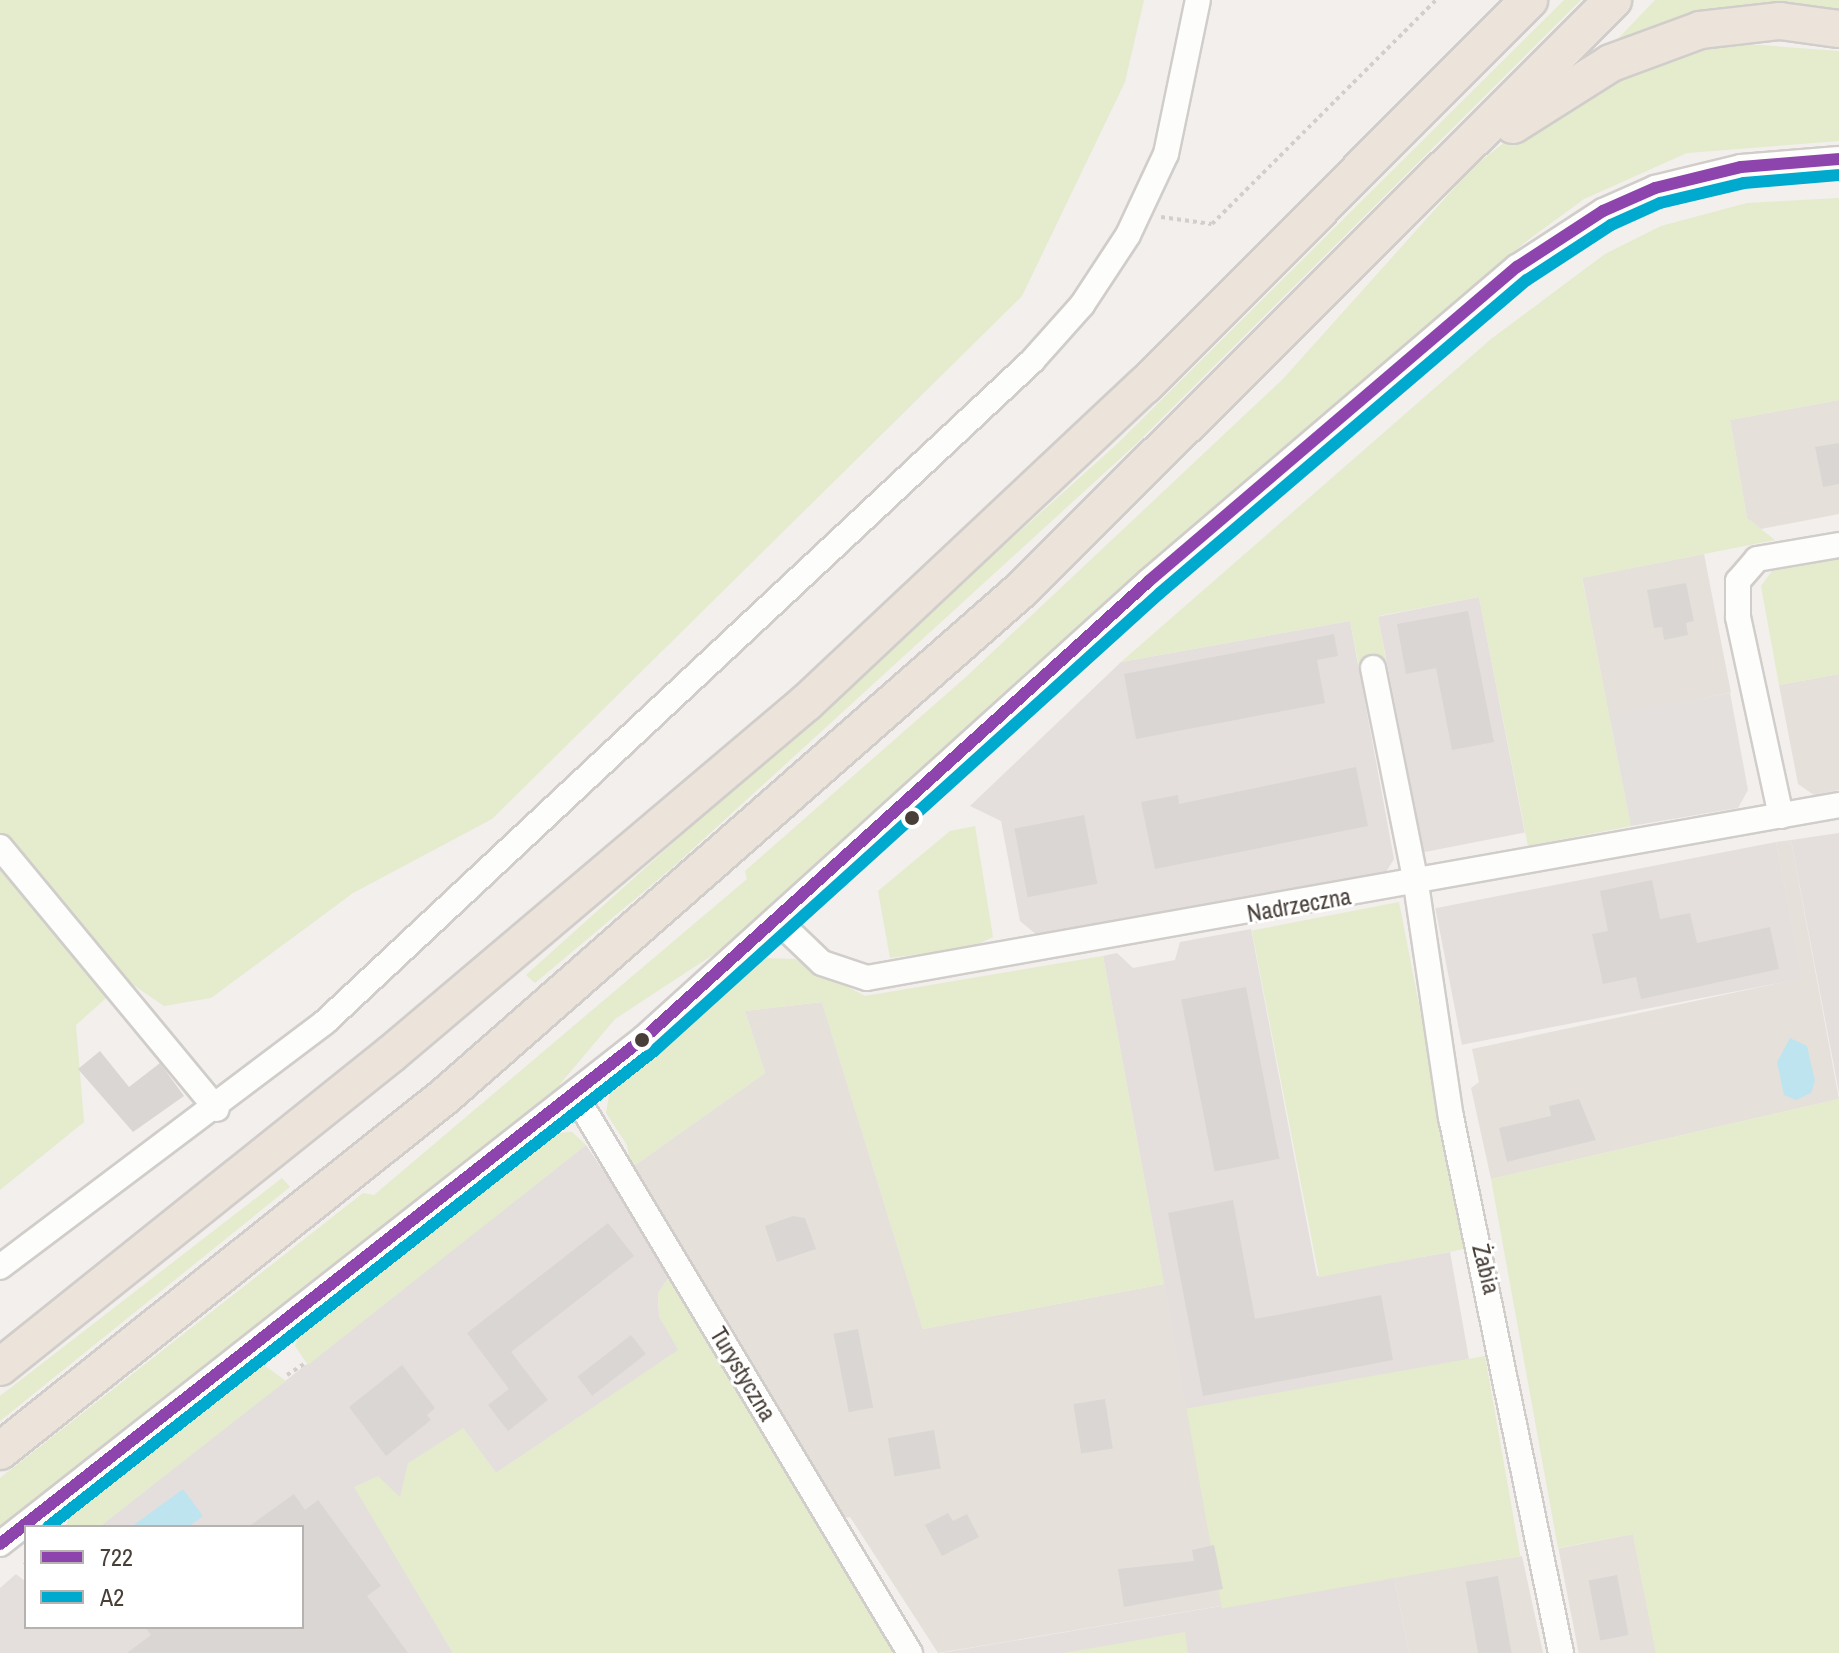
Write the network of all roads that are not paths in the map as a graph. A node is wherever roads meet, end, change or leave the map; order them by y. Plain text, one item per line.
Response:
1 (1198, 0) edge
2 (1529, 0) edge
3 (1613, 0) edge
4 (1839, 29) edge
5 (1467, 153) junction
6 (1839, 159) edge
7 (1839, 545) edge
8 (1373, 668) dead end
9 (1839, 805) edge
10 (1781, 816) junction
11 (0, 847) edge
12 (1416, 884) junction
13 (777, 920) junction
14 (575, 1095) junction
15 (217, 1109) junction
16 (0, 1267) edge
17 (0, 1367) edge
18 (0, 1451) edge
19 (24, 1525) edge
20 (24, 1525) edge
21 (0, 1544) edge
22 (910, 1653) edge
23 (1561, 1653) edge

1 - 15 street
2 - 17 highway
3 - 5 highway
4 - 5 highway
5 - 18 highway
6 - 13 street
7 - 10 street
8 - 12 street, Żabia
9 - 10 street, Nadrzeczna
10 - 12 street, Nadrzeczna
11 - 15 street
12 - 13 street, Nadrzeczna
12 - 23 street, Żabia
13 - 14 street
14 - 19 street
14 - 22 street, Turystyczna
15 - 16 street
20 - 21 street

